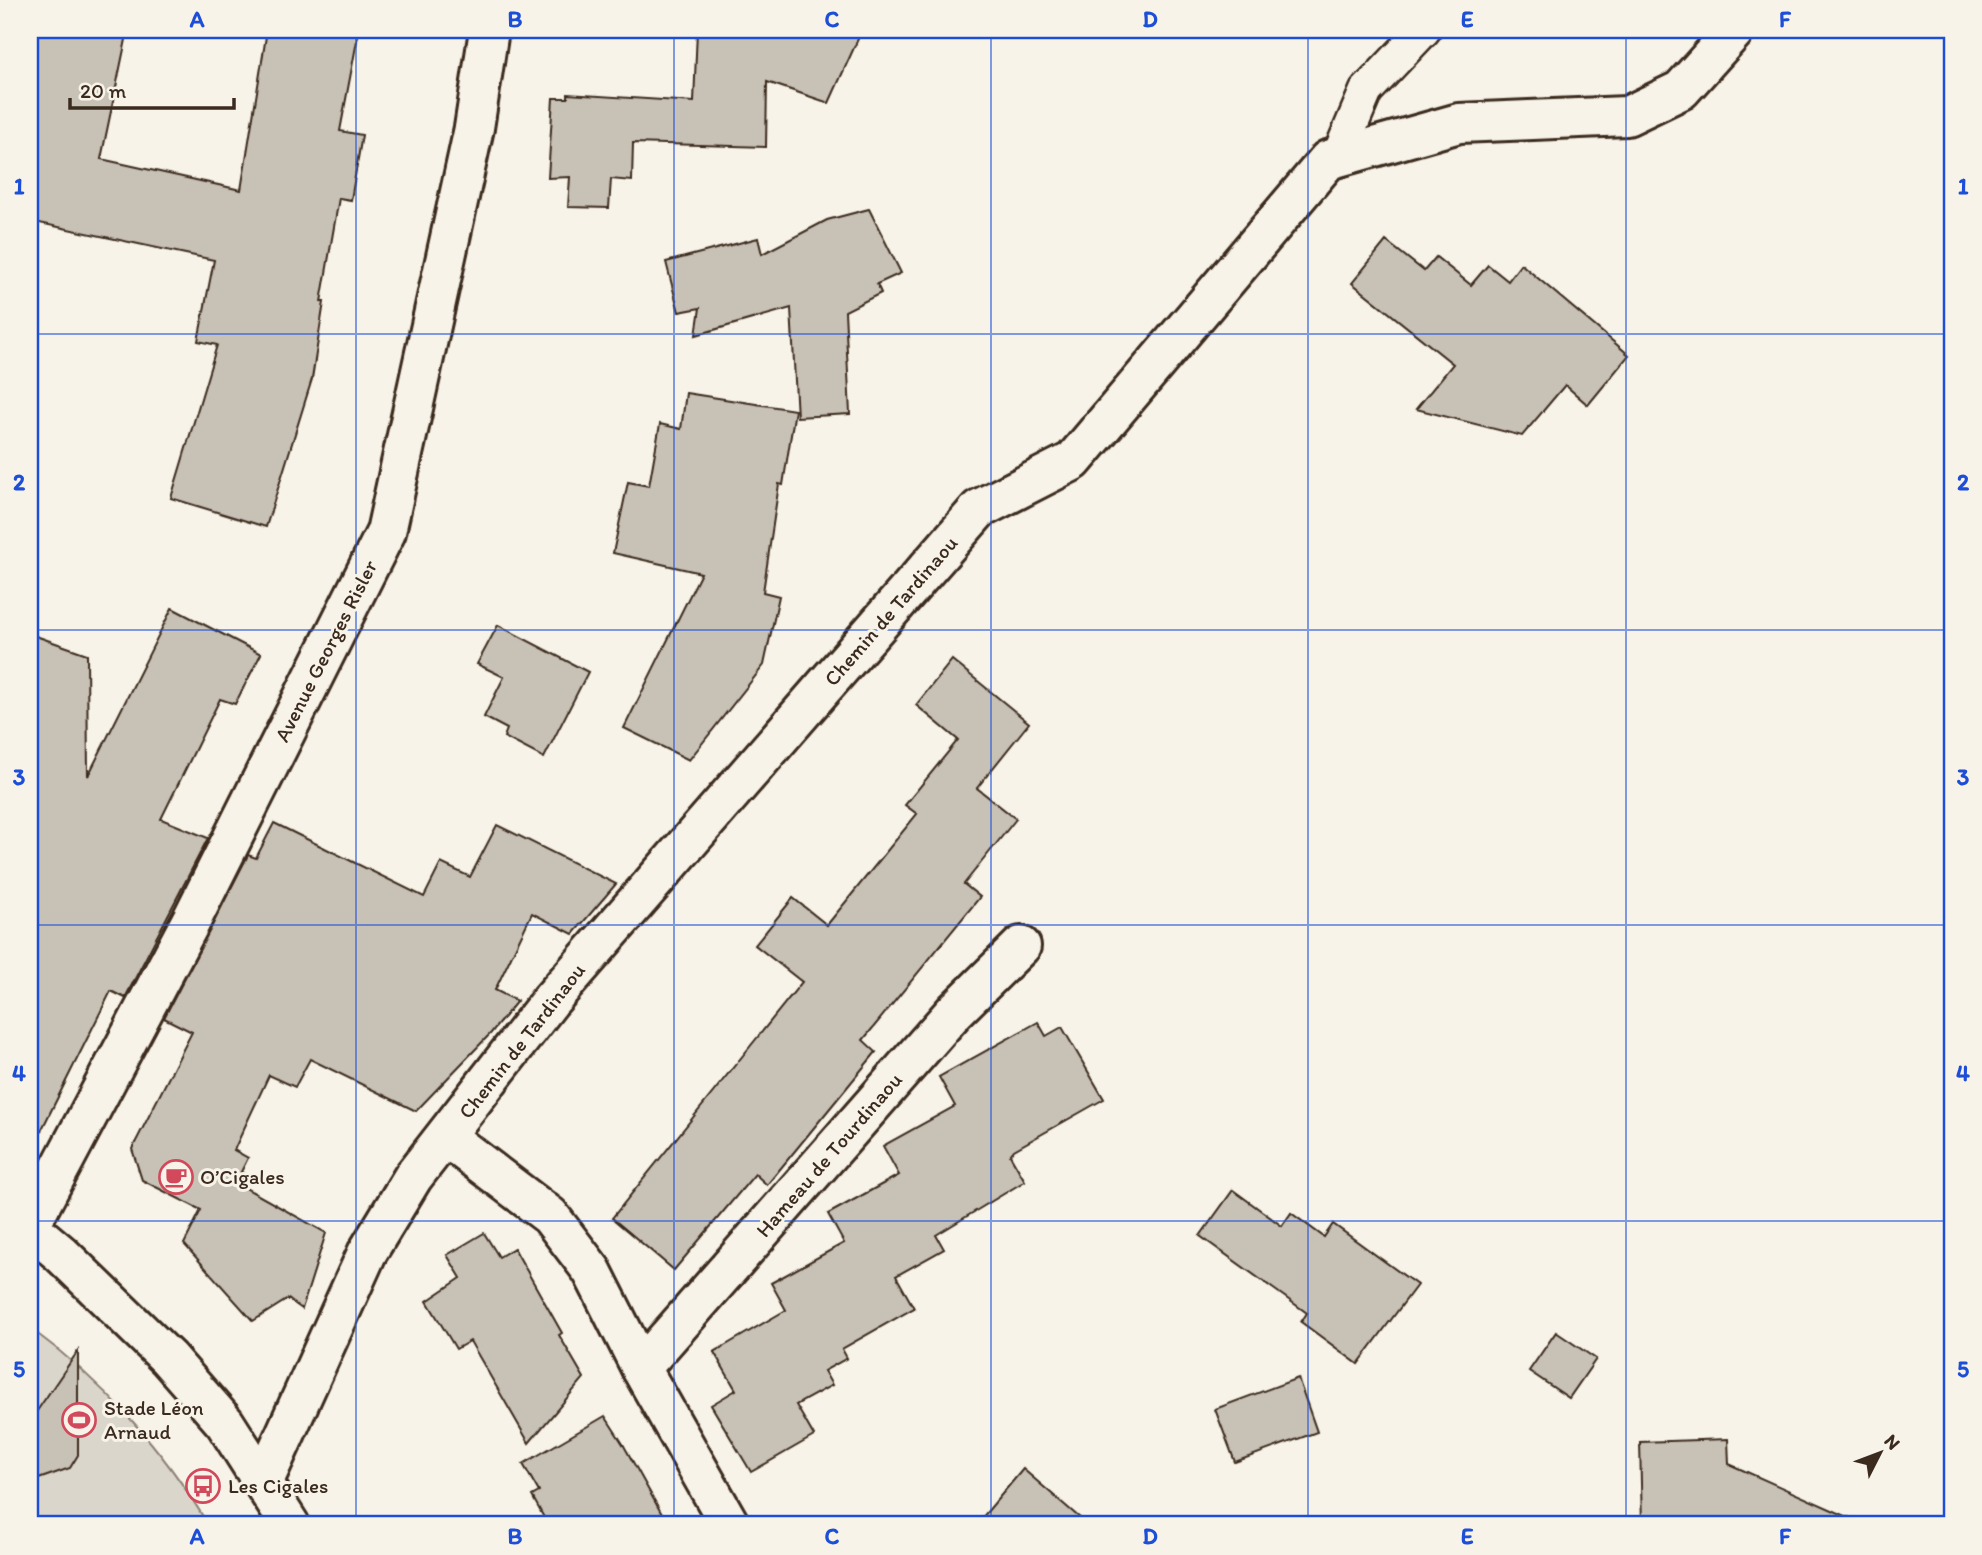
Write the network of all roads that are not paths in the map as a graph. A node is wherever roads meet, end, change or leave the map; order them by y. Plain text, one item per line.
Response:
1 (489, 30) edge
2 (1424, 30) edge
3 (1735, 30) edge
4 (1338, 157) junction
5 (1021, 946) dead end
6 (446, 1137) junction
7 (30, 1227) edge
8 (641, 1368) junction
9 (264, 1480) junction
10 (290, 1525) edge
11 (730, 1525) edge

1 - 7 street, Avenue Georges Risler
2 - 4 lane
3 - 4 street, Chemin de Tardinaou
4 - 6 street, Chemin de Tardinaou
5 - 8 street, Hameau de Tourdinaou
6 - 8 street
6 - 9 street, Chemin de Tardinaou
7 - 9 street
8 - 11 street
9 - 10 street

